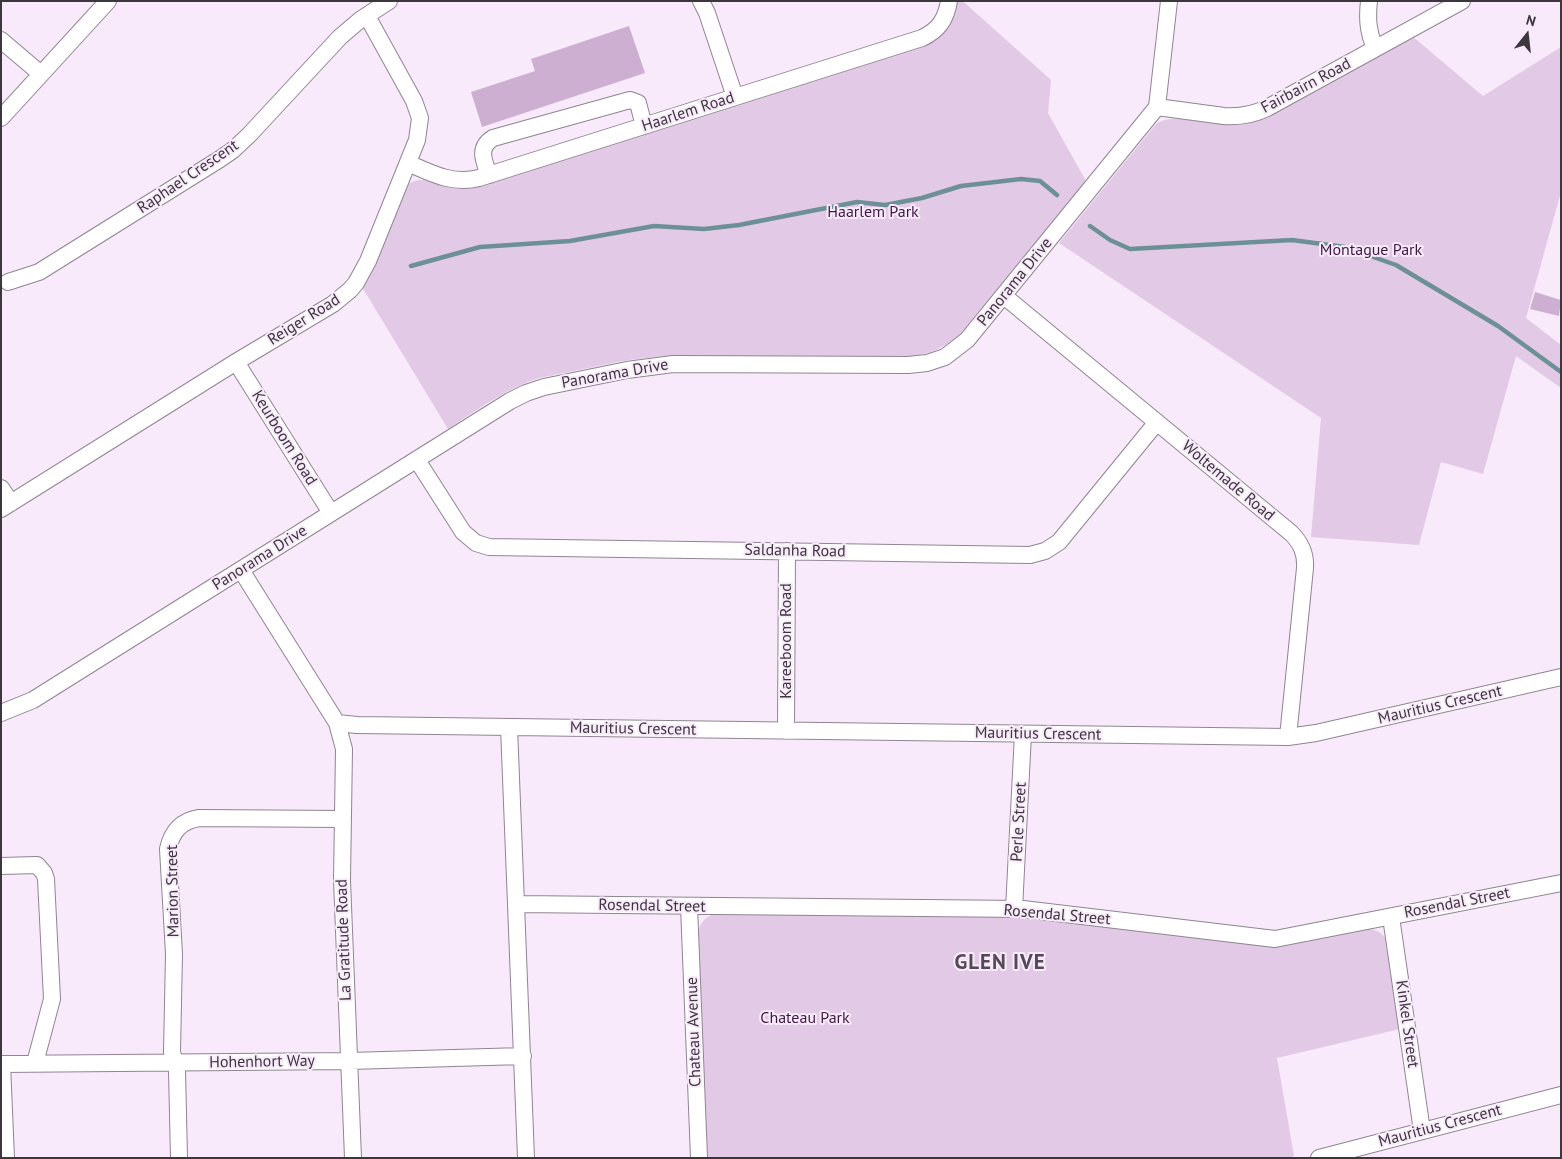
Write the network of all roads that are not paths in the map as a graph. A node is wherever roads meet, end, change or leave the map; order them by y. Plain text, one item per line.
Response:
1 (108, 1) edge
2 (389, 1) edge
3 (701, 1) edge
4 (949, 1) edge
5 (1169, 1) edge
6 (1369, 1) edge
7 (1462, 1) edge
8 (367, 16) junction
9 (1, 40) edge
10 (1375, 48) junction
11 (41, 74) junction
12 (735, 97) junction
13 (1156, 107) junction
14 (1, 118) edge
15 (644, 126) junction
16 (408, 163) junction
17 (489, 175) junction
18 (4, 282) edge
19 (1004, 296) junction
20 (236, 362) junction
21 (1157, 422) junction
22 (417, 460) junction
23 (1, 488) edge
24 (6, 506) edge
25 (331, 514) junction
26 (787, 551) junction
27 (241, 570) junction
28 (1561, 677) edge
29 (1, 713) edge
30 (337, 723) junction
31 (509, 727) junction
32 (786, 731) junction
33 (1024, 734) junction
34 (1288, 737) junction
35 (342, 819) junction
36 (1, 866) edge
37 (1561, 883) edge
38 (516, 904) junction
39 (689, 906) junction
40 (1014, 909) junction
41 (1391, 916) junction
42 (523, 1056) junction
43 (349, 1061) junction
44 (174, 1062) junction
45 (35, 1063) junction
46 (2, 1064) edge
47 (1559, 1100) edge
48 (1422, 1131) junction
49 (6, 1158) edge
50 (179, 1158) edge
51 (353, 1158) edge
52 (526, 1158) edge
53 (699, 1158) edge
54 (1319, 1158) edge

1 - 11 street
2 - 8 street, Raphael Crescent
3 - 12 street
4 - 12 street, Haarlem Road
5 - 13 street
6 - 10 street
7 - 10 street, Fairbairn Road
8 - 16 street, Reiger Road
8 - 18 street, Raphael Crescent
9 - 11 street
10 - 13 street, Fairbairn Road
11 - 14 street
12 - 15 street, Haarlem Road
13 - 19 street, Panorama Drive
15 - 17 street, Haarlem Road
15 - 17 street
16 - 17 street, Haarlem Road
16 - 20 street, Reiger Road
19 - 21 street, Woltemade Road
19 - 22 street, Panorama Drive
20 - 24 street, Reiger Road
20 - 25 street, Keurboom Road
21 - 26 street, Saldanha Road
21 - 34 street, Woltemade Road
22 - 25 street, Panorama Drive
22 - 26 street, Saldanha Road
23 - 24 street
25 - 27 street, Panorama Drive
26 - 32 street, Kareeboom Road
27 - 29 street, Panorama Drive
27 - 30 street
28 - 34 street, Mauritius Crescent
30 - 31 street, Mauritius Crescent
30 - 35 street, La Gratitude Road
31 - 32 street, Mauritius Crescent
31 - 38 street
32 - 33 street, Mauritius Crescent
33 - 34 street, Mauritius Crescent
33 - 40 street, Perle Street
35 - 43 street, La Gratitude Road
35 - 44 street, Marion Street
36 - 45 street
37 - 41 street, Rosendal Street
38 - 39 street, Rosendal Street
38 - 42 street
39 - 40 street, Rosendal Street
39 - 53 street, Chateau Avenue
40 - 41 street, Rosendal Street
41 - 48 street, Kinkel Street
42 - 43 street, Hohenhort Way
42 - 52 street
43 - 44 street, Hohenhort Way
43 - 51 street, La Gratitude Road
44 - 45 street, Hohenhort Way
44 - 50 street, Marion Street
45 - 46 street, Hohenhort Way
46 - 49 street
47 - 48 street, Mauritius Crescent
48 - 54 street, Mauritius Crescent

